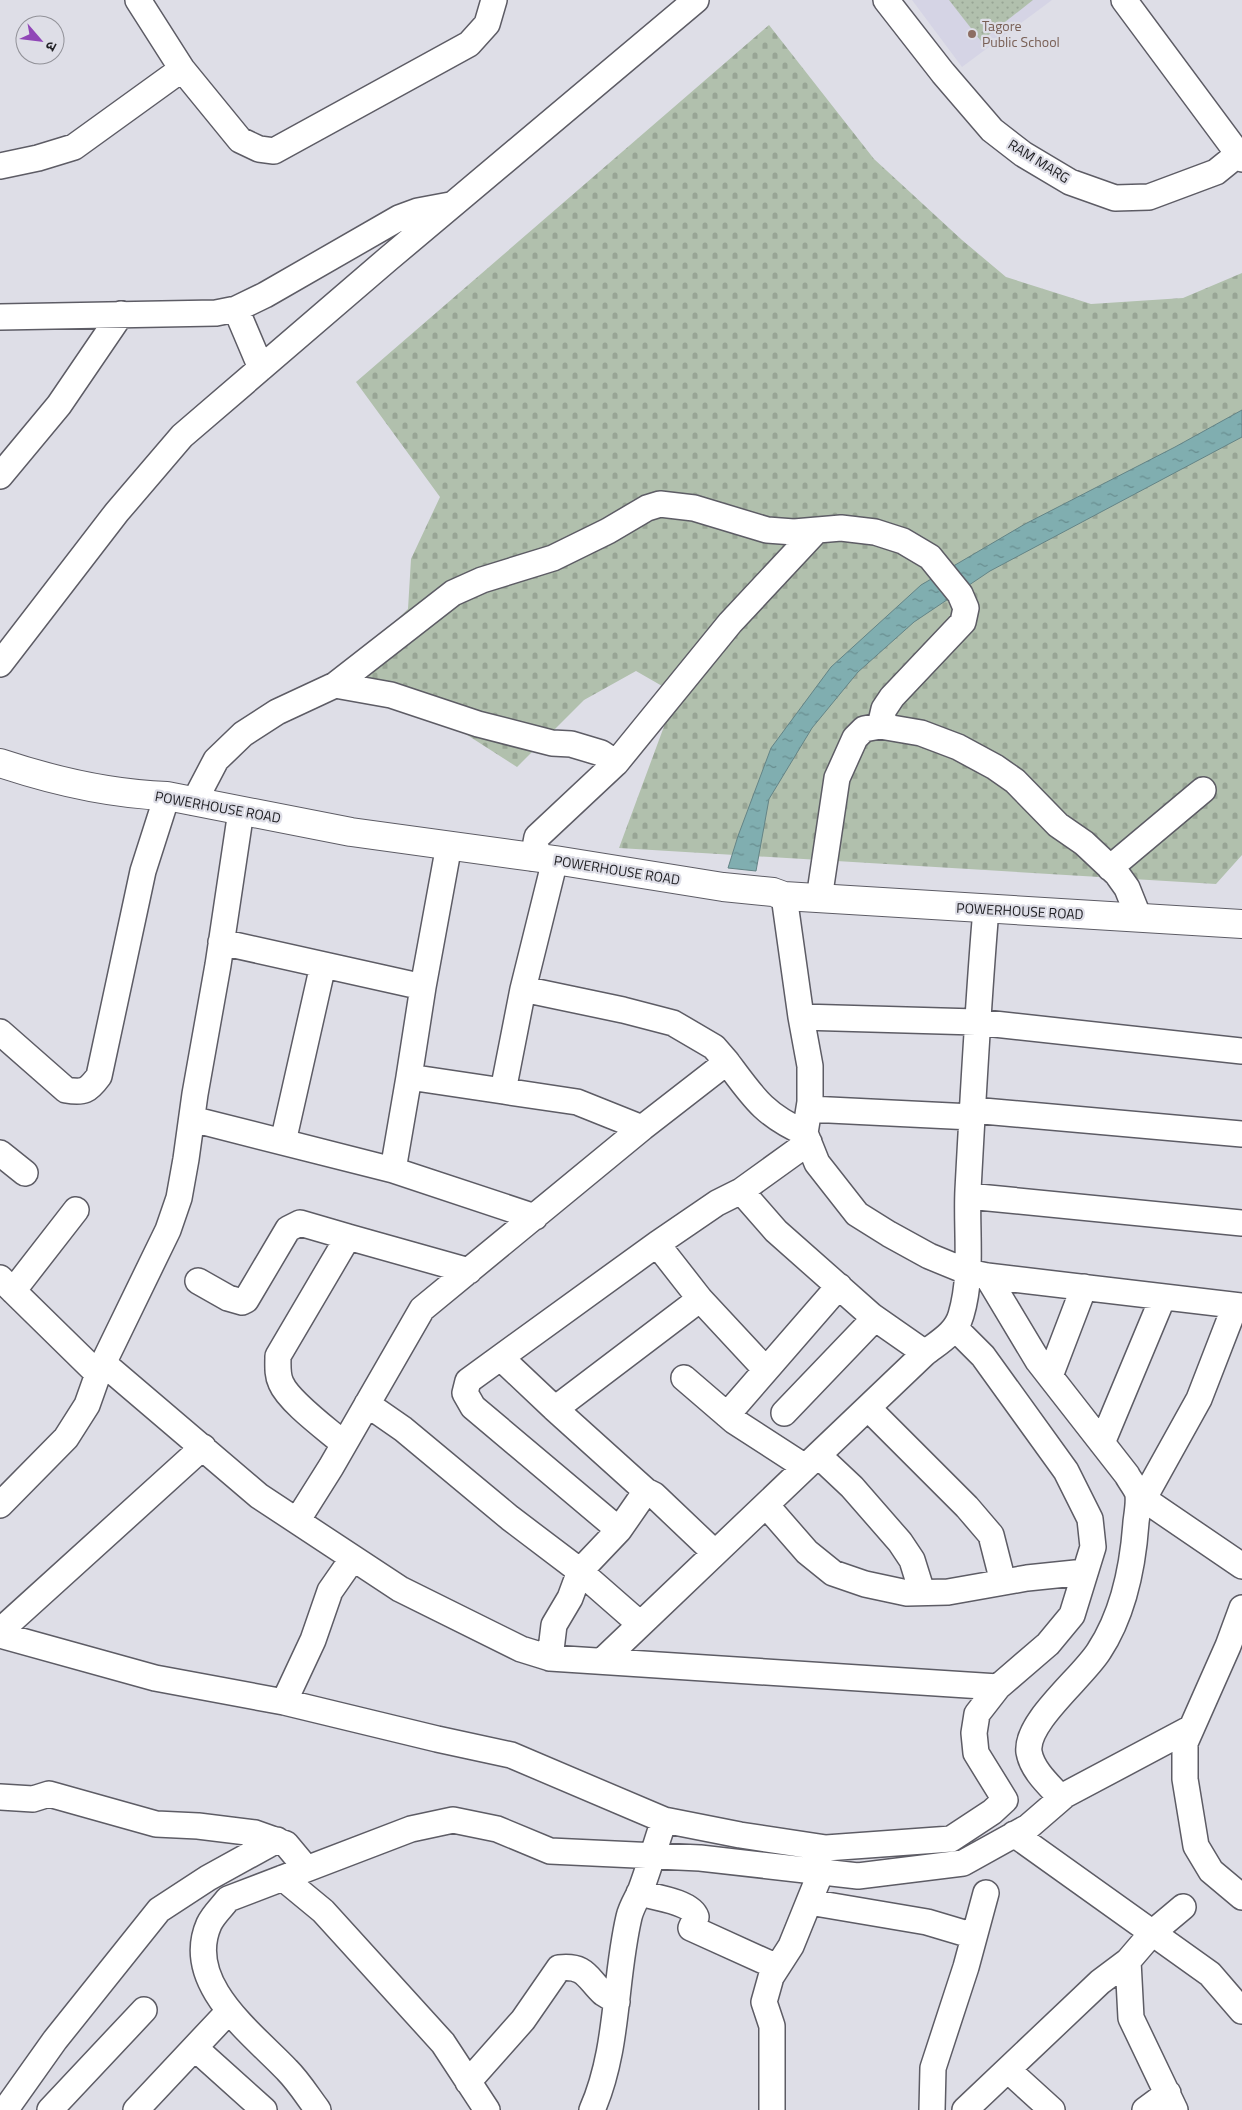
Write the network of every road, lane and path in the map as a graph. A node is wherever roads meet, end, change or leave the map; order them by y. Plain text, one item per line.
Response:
1 (138, 0) edge
2 (494, 0) edge
3 (696, 0) edge
4 (886, 0) edge
5 (1124, 0) edge
6 (182, 69) junction
7 (1241, 155) edge
8 (0, 166) edge
9 (453, 204) junction
10 (236, 309) junction
11 (121, 314) junction
12 (0, 317) edge
13 (260, 368) junction
14 (0, 476) edge
15 (816, 530) junction
16 (8, 637) edge
17 (0, 664) edge
18 (335, 685) junction
19 (880, 726) junction
20 (0, 763) edge
21 (616, 763) junction
22 (1203, 790) dead end
23 (167, 796) junction
24 (194, 802) junction
25 (241, 811) junction
26 (449, 845) junction
27 (544, 859) junction
28 (1110, 868) junction
29 (778, 894) junction
30 (819, 899) junction
31 (986, 909) junction
32 (1139, 918) junction
33 (1242, 924) edge
34 (221, 942) junction
35 (323, 965) junction
36 (423, 987) junction
37 (522, 988) junction
38 (800, 1017) junction
39 (976, 1022) junction
40 (0, 1032) edge
41 (1242, 1050) edge
42 (727, 1062) junction
43 (409, 1077) junction
44 (503, 1090) junction
45 (809, 1109) junction
46 (972, 1113) junction
47 (192, 1119) junction
48 (642, 1128) junction
49 (1242, 1134) edge
50 (807, 1138) junction
51 (284, 1142) junction
52 (0, 1153) edge
53 (393, 1170) junction
54 (25, 1173) dead end
55 (741, 1191) junction
56 (968, 1196) junction
57 (76, 1210) dead end
58 (535, 1218) junction
59 (1242, 1223) edge
60 (348, 1238) junction
61 (657, 1244) junction
62 (469, 1271) junction
63 (974, 1277) junction
64 (198, 1281) dead end
65 (6, 1285) edge
66 (839, 1286) junction
67 (1084, 1287) junction
68 (1163, 1297) junction
69 (700, 1299) junction
70 (1238, 1306) edge
71 (875, 1318) junction
72 (958, 1322) junction
73 (925, 1353) junction
74 (501, 1358) junction
75 (101, 1368) junction
76 (766, 1370) junction
77 (1050, 1376) junction
78 (684, 1378) dead end
79 (367, 1404) junction
80 (868, 1408) junction
81 (555, 1409) junction
82 (784, 1414) dead end
83 (727, 1415) junction
84 (1102, 1443) junction
85 (344, 1444) junction
86 (203, 1447) junction
87 (812, 1461) junction
88 (646, 1491) junction
89 (1141, 1496) junction
90 (0, 1505) edge
91 (766, 1505) junction
92 (297, 1521) junction
93 (619, 1530) junction
94 (715, 1553) junction
95 (353, 1558) junction
96 (1242, 1566) edge
97 (580, 1571) junction
98 (1085, 1572) junction
99 (1003, 1582) junction
100 (922, 1592) junction
101 (1240, 1617) edge
102 (640, 1624) junction
103 (0, 1633) edge
104 (550, 1658) junction
105 (602, 1661) junction
106 (998, 1687) junction
107 (284, 1702) junction
108 (1190, 1728) junction
109 (0, 1797) edge
110 (1059, 1800) junction
111 (664, 1820) junction
112 (1021, 1831) junction
113 (826, 1848) junction
114 (291, 1852) junction
115 (652, 1856) junction
116 (825, 1873) junction
117 (282, 1878) junction
118 (639, 1893) junction
119 (986, 1893) dead end
120 (1242, 1897) edge
121 (809, 1902) junction
122 (1183, 1907) dead end
123 (1152, 1933) junction
124 (974, 1936) junction
125 (1128, 1961) junction
126 (777, 1967) junction
127 (617, 2002) junction
128 (144, 2010) dead end
129 (229, 2011) junction
130 (1242, 2011) edge
131 (195, 2048) junction
132 (1008, 2070) junction
133 (468, 2082) junction
134 (1172, 2102) edge
135 (145, 2107) edge
136 (5, 2108) edge
137 (50, 2110) edge
138 (264, 2110) edge
139 (318, 2110) edge
140 (486, 2110) edge
141 (592, 2110) edge
142 (772, 2110) edge
143 (932, 2110) edge
144 (966, 2110) edge
145 (1052, 2110) edge
146 (1145, 2110) edge

1 - 6 street
2 - 6 street
3 - 9 street
4 - 7 street, RAM MARG
5 - 7 street
6 - 8 street
9 - 10 street
9 - 13 street
10 - 11 street
10 - 13 street
11 - 12 street
11 - 14 street
13 - 16 street
15 - 18 street
15 - 19 street
15 - 21 street
16 - 17 street
18 - 21 street
18 - 24 street
19 - 28 street
19 - 30 street
20 - 23 main road, POWERHOUSE ROAD
21 - 27 street
22 - 28 street
23 - 24 main road, POWERHOUSE ROAD
23 - 40 street
24 - 25 main road, POWERHOUSE ROAD
25 - 26 main road, POWERHOUSE ROAD
25 - 34 street
26 - 27 main road, POWERHOUSE ROAD
26 - 36 street
27 - 29 main road, POWERHOUSE ROAD
27 - 37 street
28 - 32 street
29 - 30 main road, POWERHOUSE ROAD
29 - 38 street
30 - 31 main road, POWERHOUSE ROAD
31 - 32 main road, POWERHOUSE ROAD
31 - 39 street
32 - 33 main road, POWERHOUSE ROAD
34 - 35 street
34 - 47 street
35 - 36 street
35 - 51 street
36 - 43 street
37 - 42 street
37 - 44 street
38 - 39 street
38 - 45 street
39 - 41 street
39 - 46 street
42 - 48 street
42 - 50 street
43 - 44 street
43 - 53 street
44 - 48 street
45 - 46 street
45 - 50 street
46 - 49 street
46 - 56 street
47 - 51 street
47 - 75 street
48 - 58 street
50 - 55 street
50 - 63 street
51 - 53 street
52 - 54 street
53 - 58 street
55 - 61 street
55 - 66 street
56 - 59 street
56 - 63 street
57 - 65 street
58 - 62 street
60 - 62 street
60 - 64 street
60 - 85 street
61 - 69 street
61 - 74 street
62 - 79 street
63 - 67 street
63 - 72 street
63 - 77 street
65 - 75 street
66 - 71 street
66 - 76 street
67 - 68 street
67 - 77 street
68 - 70 street
68 - 84 street
69 - 76 street
69 - 81 street
70 - 89 street
71 - 73 street
71 - 82 street
72 - 73 street
72 - 98 street
73 - 80 street
74 - 81 street
74 - 93 street
75 - 86 street
75 - 90 street
76 - 83 street
77 - 84 street
78 - 83 street
79 - 85 street
79 - 97 street
80 - 87 street
80 - 99 street
81 - 88 street
83 - 87 street
84 - 89 street
85 - 92 street
86 - 92 street
86 - 103 street
87 - 91 street
87 - 100 street
88 - 93 street
88 - 94 street
89 - 96 street
89 - 110 street
91 - 94 street
91 - 100 street
92 - 95 street
93 - 97 street
94 - 102 street
95 - 104 street
95 - 107 street
97 - 102 street
97 - 104 street
98 - 99 street
98 - 106 street
99 - 100 street
101 - 108 street
102 - 105 street
103 - 107 street
104 - 105 street
105 - 106 street
106 - 113 street
107 - 111 street
108 - 110 street
108 - 120 street
109 - 114 street
110 - 112 street
111 - 113 street
111 - 115 street
112 - 116 street
112 - 123 street
113 - 116 street
114 - 115 street
114 - 117 street
114 - 136 street
115 - 116 street
115 - 118 street
116 - 121 street
117 - 129 street
117 - 133 street
118 - 126 street
118 - 127 street
119 - 124 street
121 - 124 street
121 - 126 street
122 - 123 street
123 - 125 street
123 - 130 street
124 - 143 street
125 - 132 street
125 - 134 street
126 - 142 street
127 - 133 street
127 - 141 street
128 - 137 street
129 - 131 street
129 - 139 street
131 - 135 street
131 - 138 street
132 - 144 street
132 - 145 street
133 - 140 street
134 - 146 street

